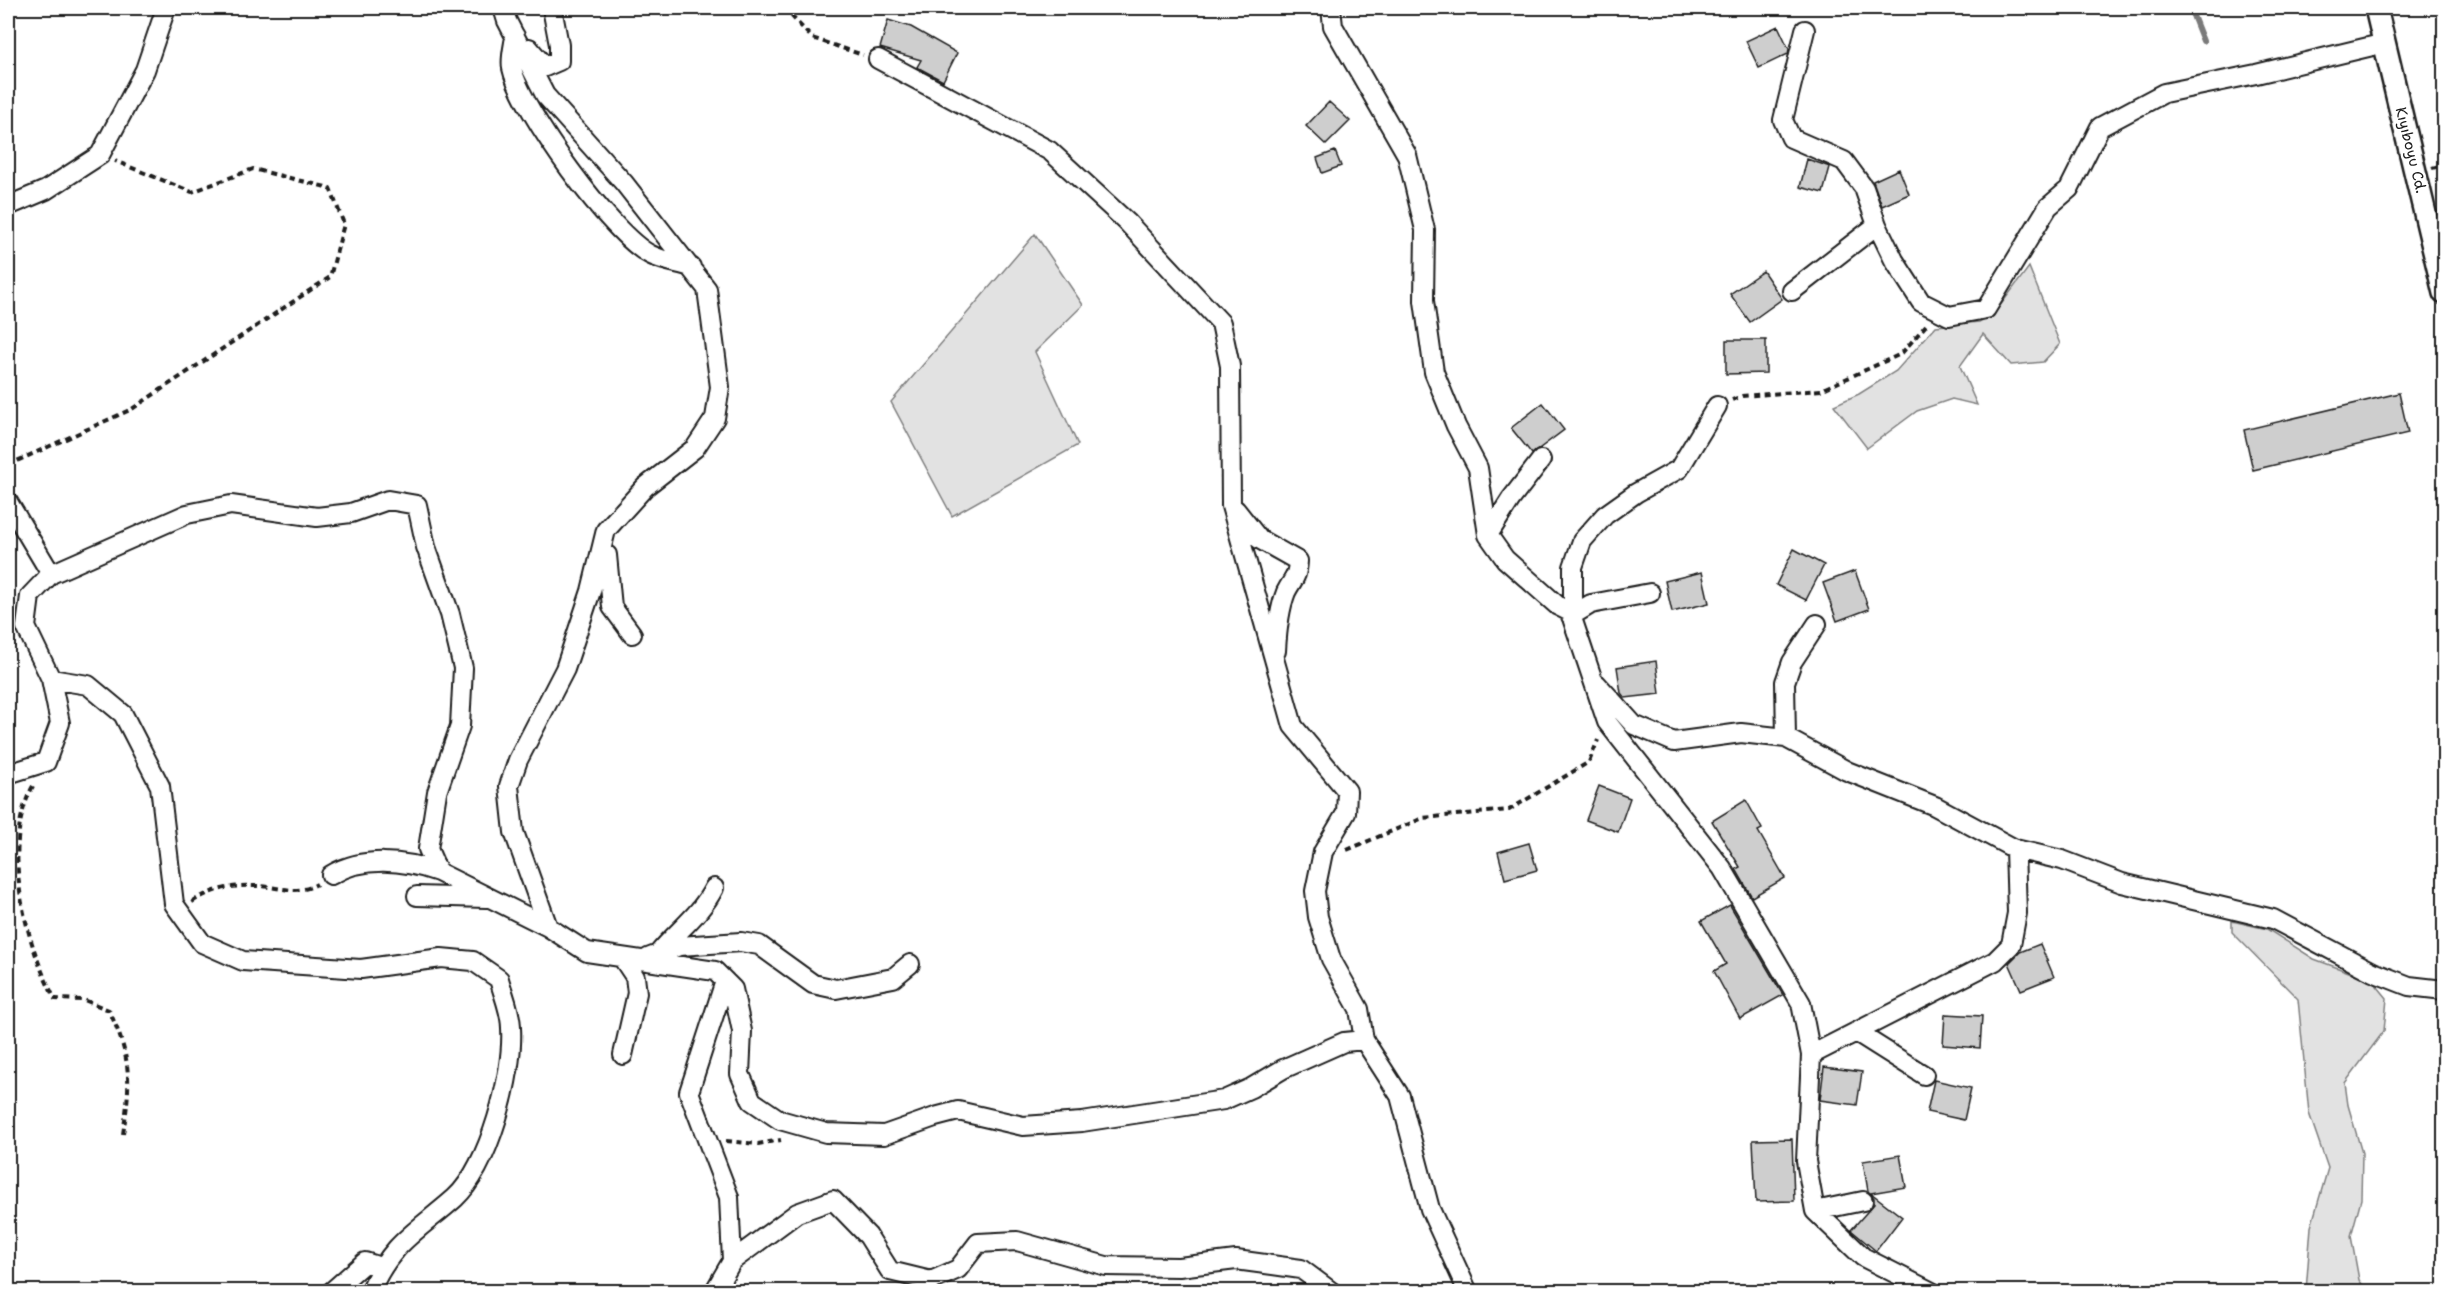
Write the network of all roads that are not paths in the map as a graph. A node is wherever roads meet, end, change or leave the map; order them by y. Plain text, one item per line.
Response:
1 (166, 8) edge
2 (552, 8) edge
3 (1331, 8) edge
4 (2376, 8) edge
5 (508, 22) edge
6 (1805, 30) dead end
7 (2385, 43) junction
8 (878, 59) road end
9 (8, 207) edge
10 (1877, 225) junction
11 (2440, 252) edge
12 (691, 267) junction
13 (1792, 291) dead end
14 (2445, 293) edge
15 (1717, 406) road end
16 (1541, 460) dead end
17 (8, 502) edge
18 (1232, 506) junction
19 (606, 530) junction
20 (1488, 535) junction
21 (51, 574) junction
22 (1650, 593) dead end
23 (1570, 614) junction
24 (1817, 624) dead end
25 (632, 634) dead end
26 (1276, 668) junction
27 (1590, 676) junction
28 (51, 679) junction
29 (1786, 738) junction
30 (8, 774) edge
31 (2015, 849) junction
32 (438, 872) junction
33 (331, 874) road end
34 (714, 888) dead end
35 (417, 896) dead end
36 (494, 898) junction
37 (548, 927) junction
38 (649, 958) junction
39 (622, 959) junction
40 (910, 964) dead end
41 (725, 981) junction
42 (2445, 990) edge
43 (1856, 1032) junction
44 (1364, 1040) junction
45 (623, 1055) dead end
46 (1811, 1055) junction
47 (1924, 1075) dead end
48 (1863, 1201) dead end
49 (1815, 1211) junction
50 (732, 1261) junction
51 (381, 1267) junction
52 (331, 1292) edge
53 (370, 1292) edge
54 (714, 1292) edge
55 (1332, 1292) edge
56 (1468, 1292) edge
57 (1932, 1292) edge

1 - 9 street
2 - 5 street
3 - 20 street
4 - 7 street, Kıyıboyu Cd.
5 - 12 street
5 - 12 street
6 - 10 street
7 - 10 street
7 - 11 street, Kıyıboyu Cd.
8 - 18 street
10 - 13 street
11 - 14 street, Kıyıboyu Cd.
12 - 19 street
15 - 23 street
16 - 20 street
17 - 21 street
18 - 26 street
18 - 26 street
19 - 25 street
19 - 37 street
20 - 23 street
21 - 28 street
21 - 32 street
22 - 23 street
23 - 27 street
24 - 29 street
26 - 44 street
27 - 29 street
27 - 46 street
28 - 30 street
28 - 51 street
29 - 31 street
31 - 42 street
31 - 43 street
32 - 33 street
32 - 36 street
34 - 38 street
35 - 36 street
36 - 37 street
37 - 39 street
38 - 39 street
38 - 40 street
38 - 41 street
39 - 45 street
41 - 44 street
41 - 50 street
43 - 46 street
43 - 47 street
44 - 56 street
46 - 49 street
48 - 49 street
49 - 57 street
50 - 54 street
50 - 55 street
51 - 52 street
51 - 53 street

